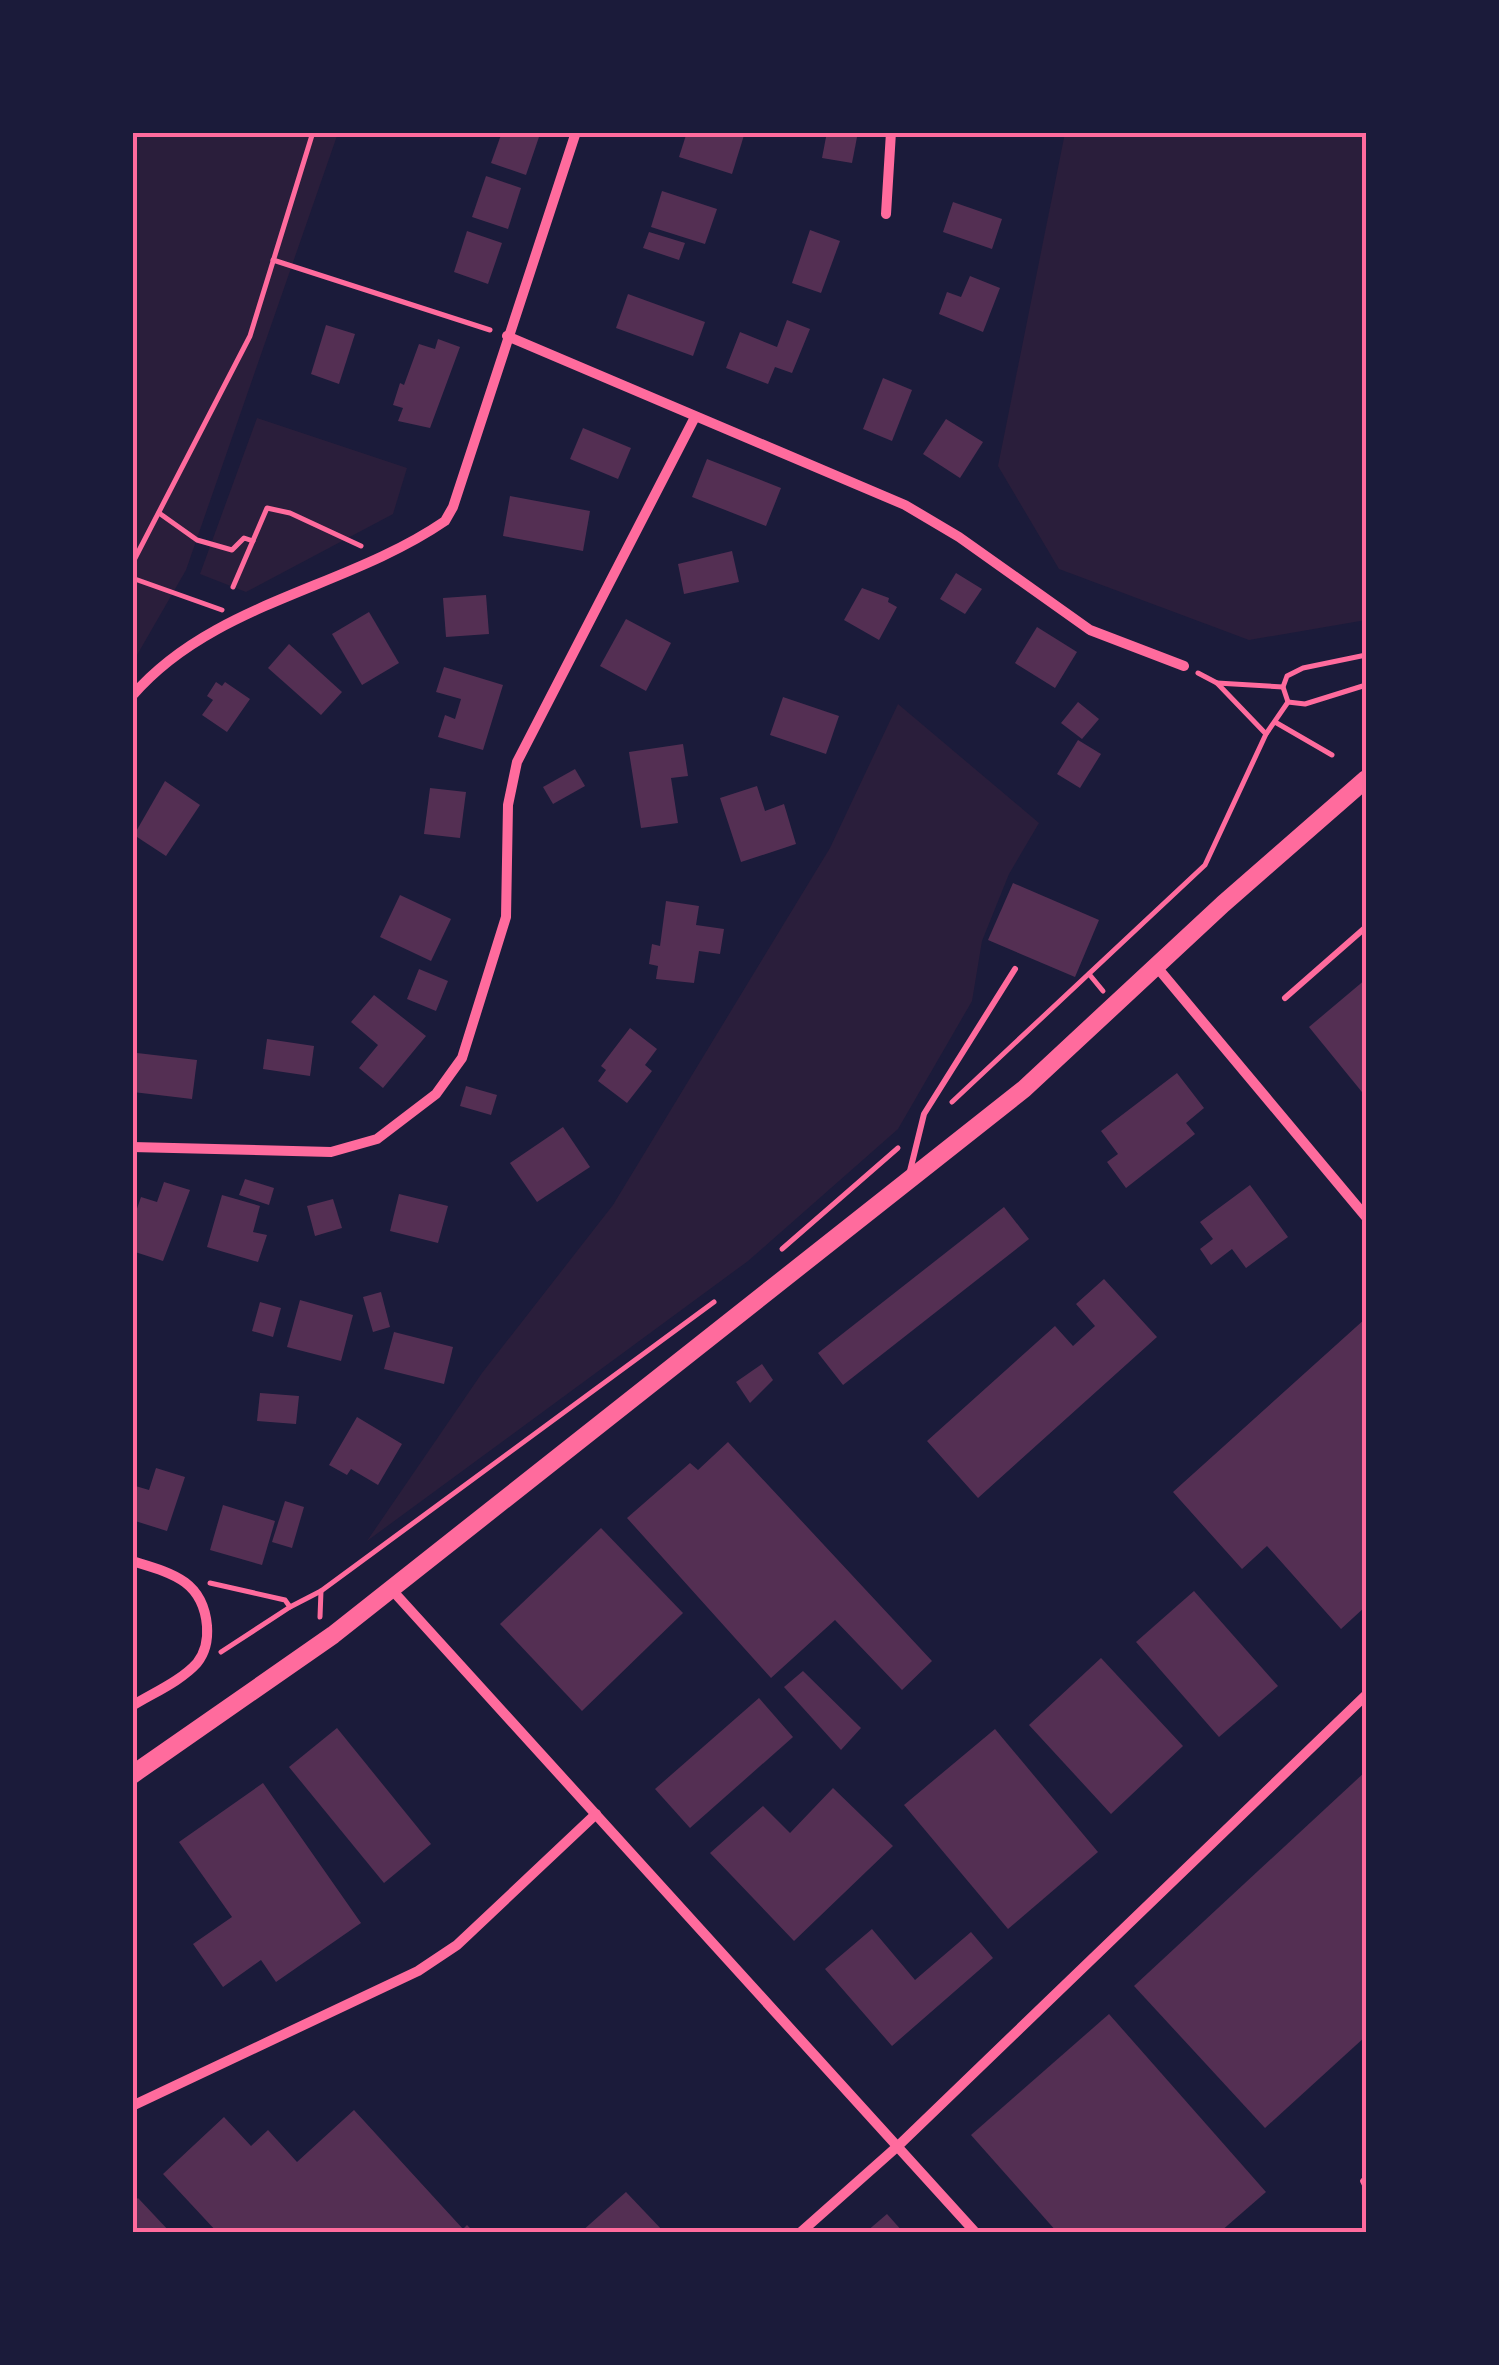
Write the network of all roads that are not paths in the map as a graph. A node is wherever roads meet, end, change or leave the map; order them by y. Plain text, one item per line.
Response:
1 (576, 132) edge
2 (891, 132) edge
3 (886, 214) dead end
4 (507, 336) junction
5 (695, 417) junction
6 (1184, 666) road end
7 (132, 696) edge
8 (1366, 780) edge
9 (1366, 927) edge
10 (1156, 966) junction
11 (1015, 970) dead end
12 (1285, 998) dead end
13 (132, 1147) edge
14 (907, 1182) junction
15 (1366, 1217) edge
16 (132, 1562) edge
17 (392, 1590) junction
18 (1366, 1695) edge
19 (132, 1706) edge
20 (132, 1774) edge
21 (596, 1814) junction
22 (132, 2106) edge
23 (899, 2146) junction
24 (1366, 2178) edge
25 (1366, 2188) edge
26 (800, 2232) edge
27 (974, 2232) edge

1 - 4 street
2 - 3 street
4 - 5 street
4 - 7 street
5 - 6 street
5 - 13 street
8 - 10 main road
9 - 12 lane
10 - 14 main road
10 - 15 street
11 - 14 lane
14 - 17 main road
16 - 19 street
17 - 20 main road
17 - 21 street
18 - 23 street
21 - 22 street
21 - 23 street
23 - 26 street
23 - 27 street
24 - 25 lane

